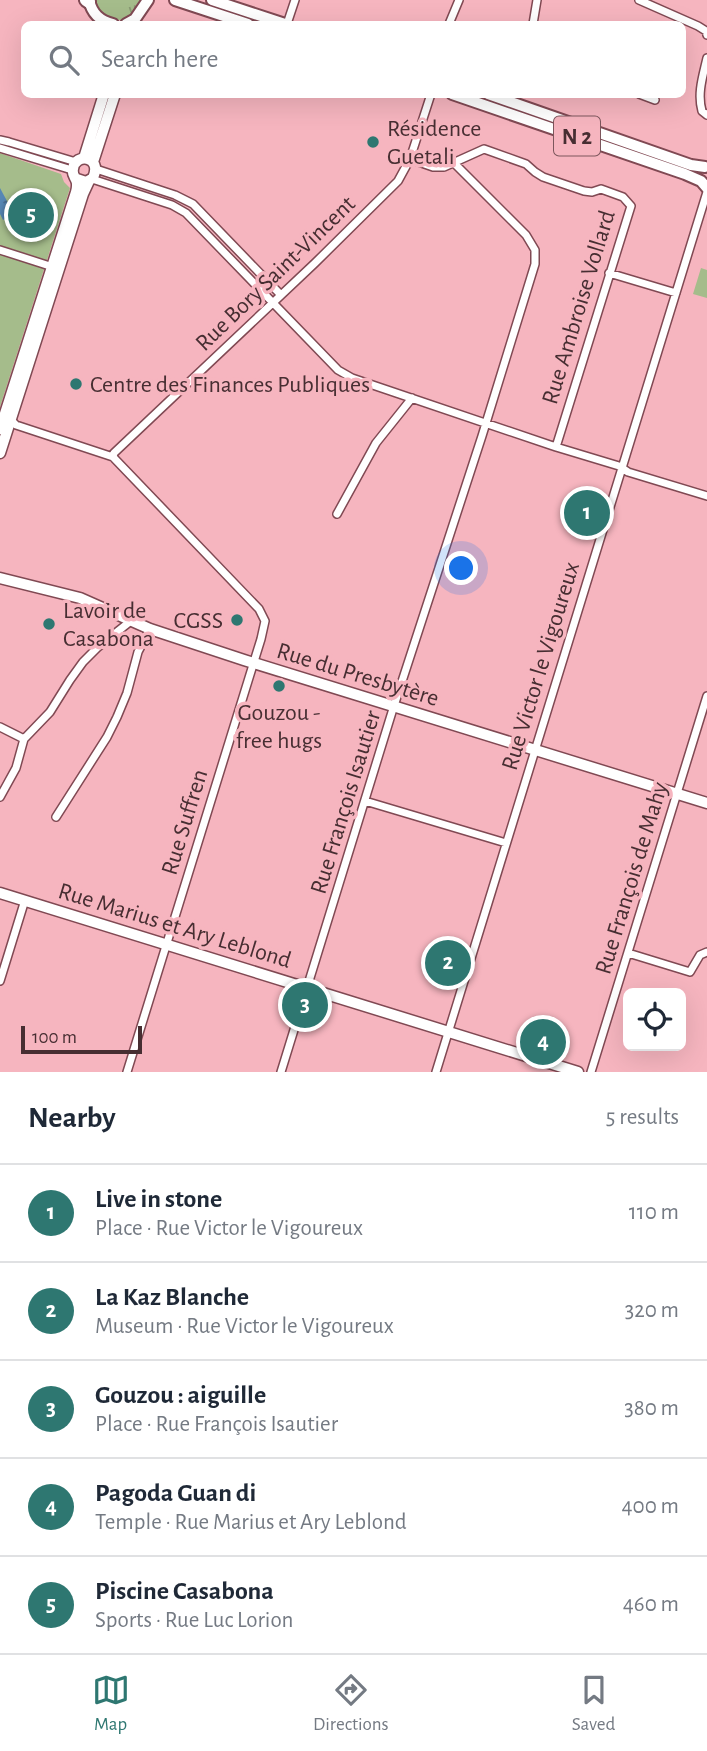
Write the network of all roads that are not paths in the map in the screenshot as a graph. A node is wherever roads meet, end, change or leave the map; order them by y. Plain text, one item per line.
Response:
1 (150, 0) edge
2 (175, 0) edge
3 (212, 0) edge
4 (295, 0) edge
5 (459, 0) edge
6 (537, 0) edge
7 (639, 0) edge
8 (88, 1) edge
9 (103, 21) edge
10 (133, 21) edge
11 (239, 21) edge
12 (277, 21) edge
13 (287, 21) edge
14 (450, 21) edge
15 (534, 21) edge
16 (707, 34) edge
17 (707, 58) edge
18 (103, 98) edge
19 (113, 98) edge
20 (430, 98) edge
21 (464, 98) edge
22 (499, 98) edge
23 (650, 98) edge
24 (655, 100) dead end
25 (707, 116) edge
26 (0, 140) edge
27 (0, 148) edge
28 (410, 159) junction
29 (454, 163) junction
30 (706, 166) edge
31 (83, 167) junction
32 (90, 180) junction
33 (705, 187) edge
34 (0, 250) edge
35 (55, 268) junction
36 (609, 273) junction
37 (676, 293) junction
38 (280, 294) junction
39 (272, 302) junction
40 (412, 398) junction
41 (6, 410) junction
42 (11, 421) junction
43 (486, 423) junction
44 (0, 429) edge
45 (556, 447) junction
46 (0, 453) edge
47 (113, 457) junction
48 (622, 468) junction
49 (707, 496) edge
50 (337, 514) dead end
51 (0, 578) edge
52 (132, 620) junction
53 (150, 629) junction
54 (253, 663) junction
55 (707, 696) edge
56 (394, 707) junction
57 (0, 727) edge
58 (24, 739) junction
59 (535, 749) junction
60 (677, 794) junction
61 (0, 797) edge
62 (365, 801) junction
63 (707, 803) edge
64 (56, 817) dead end
65 (506, 843) junction
66 (0, 892) edge
67 (25, 901) junction
68 (167, 945) junction
69 (707, 952) edge
70 (628, 953) junction
71 (0, 981) edge
72 (307, 988) junction
73 (448, 1032) junction
74 (127, 1072) edge
75 (281, 1072) edge
76 (436, 1072) edge
77 (578, 1072) edge
78 (591, 1072) edge

1 - 10 main road
2 - 11 main road
3 - 12 main road
4 - 13 street
5 - 14 street
6 - 15 street
7 - 16 street
8 - 9 main road
17 - 25 street
18 - 31 street
19 - 31 street
20 - 28 street, Rue Bory Saint-Vincent
21 - 33 main road, N 2
22 - 30 main road, N 2
23 - 24 street
26 - 31 street
27 - 31 street
28 - 29 street
28 - 38 street, Rue Bory Saint-Vincent
29 - 36 street, Rue Ambroise Vollard
29 - 43 street, Rue François Isautier
30 - 33 main road, N 2
31 - 32 street
31 - 35 street
31 - 38 street
32 - 35 street
32 - 39 street
33 - 37 street, Rue Victor le Vigoureux
34 - 35 street
35 - 41 street
35 - 42 street
36 - 37 street
36 - 45 street, Rue Ambroise Vollard
37 - 48 street, Rue Victor le Vigoureux
38 - 39 street, Rue Bory Saint-Vincent
39 - 40 street
39 - 47 street, Rue Bory Saint-Vincent
40 - 43 street
40 - 50 street
41 - 42 street
41 - 44 street
42 - 46 street
42 - 47 street
43 - 45 street
43 - 56 street, Rue François Isautier
45 - 48 street
47 - 54 street, Rue Suffren
48 - 49 street
48 - 59 street, Rue Victor le Vigoureux
51 - 52 street, Rue du Presbytère
52 - 53 street, Rue du Presbytère
52 - 58 street
53 - 54 street, Rue du Presbytère
53 - 64 street
54 - 56 street, Rue du Presbytère
54 - 68 street, Rue Suffren
55 - 60 street, Rue François de Mahy
56 - 59 street, Rue du Presbytère
56 - 62 street, Rue François Isautier
57 - 58 street
58 - 61 street
59 - 60 street, Rue du Presbytère
59 - 65 street, Rue Victor le Vigoureux
60 - 63 street, Rue du Presbytère
60 - 70 street, Rue François de Mahy
62 - 65 street
62 - 72 street, Rue François Isautier
65 - 73 street, Rue Victor le Vigoureux
66 - 67 street, Rue Marius et Ary Leblond
67 - 68 street, Rue Marius et Ary Leblond
67 - 71 street
68 - 72 street, Rue Marius et Ary Leblond
68 - 74 street, Rue Suffren
69 - 70 street
70 - 78 street, Rue François de Mahy
72 - 73 street, Rue Marius et Ary Leblond
72 - 75 street, Rue François Isautier
73 - 76 street, Rue Victor le Vigoureux
73 - 77 street, Rue Marius et Ary Leblond

